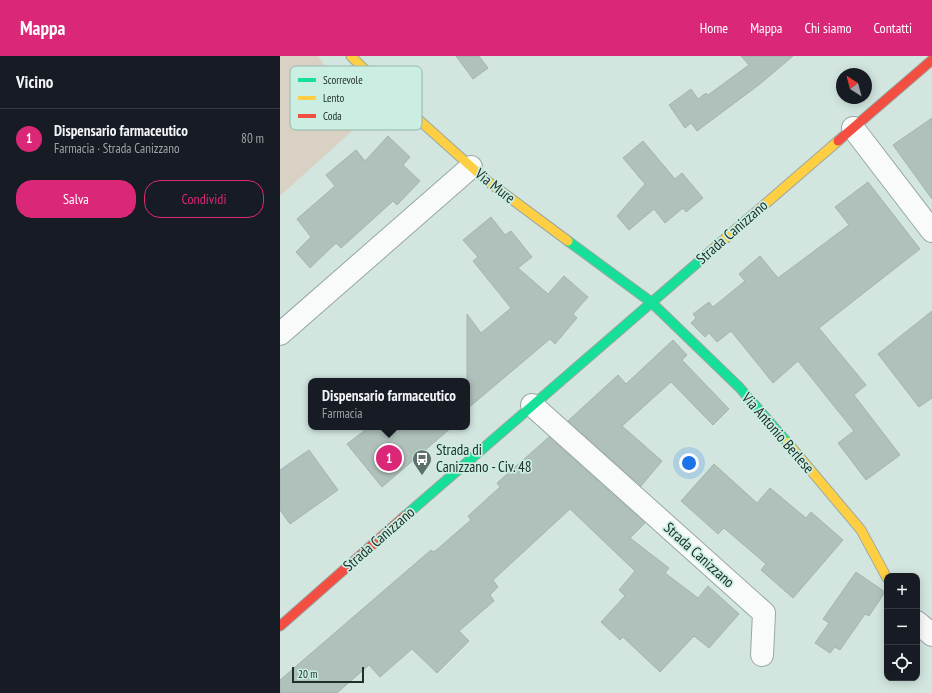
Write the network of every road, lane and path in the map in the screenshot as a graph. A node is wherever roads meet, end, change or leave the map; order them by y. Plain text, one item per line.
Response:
1 (351, 56) edge
2 (932, 60) edge
3 (361, 66) edge
4 (422, 123) edge
5 (853, 128) junction
6 (471, 167) junction
7 (932, 232) edge
8 (651, 302) junction
9 (280, 334) edge
10 (532, 405) junction
11 (884, 573) edge
12 (920, 625) edge
13 (280, 626) edge
14 (932, 635) edge
15 (762, 655) dead end

1 - 3 street, Via Mure
2 - 5 street, Strada Canizzano
4 - 6 street, Via Mure
5 - 7 street
5 - 8 street, Strada Canizzano
6 - 8 street, Via Mure
6 - 9 street
8 - 10 street, Strada Canizzano
8 - 11 street, Via Antonio Berlese
10 - 13 street, Strada Canizzano
10 - 15 street, Strada Canizzano
12 - 14 street

